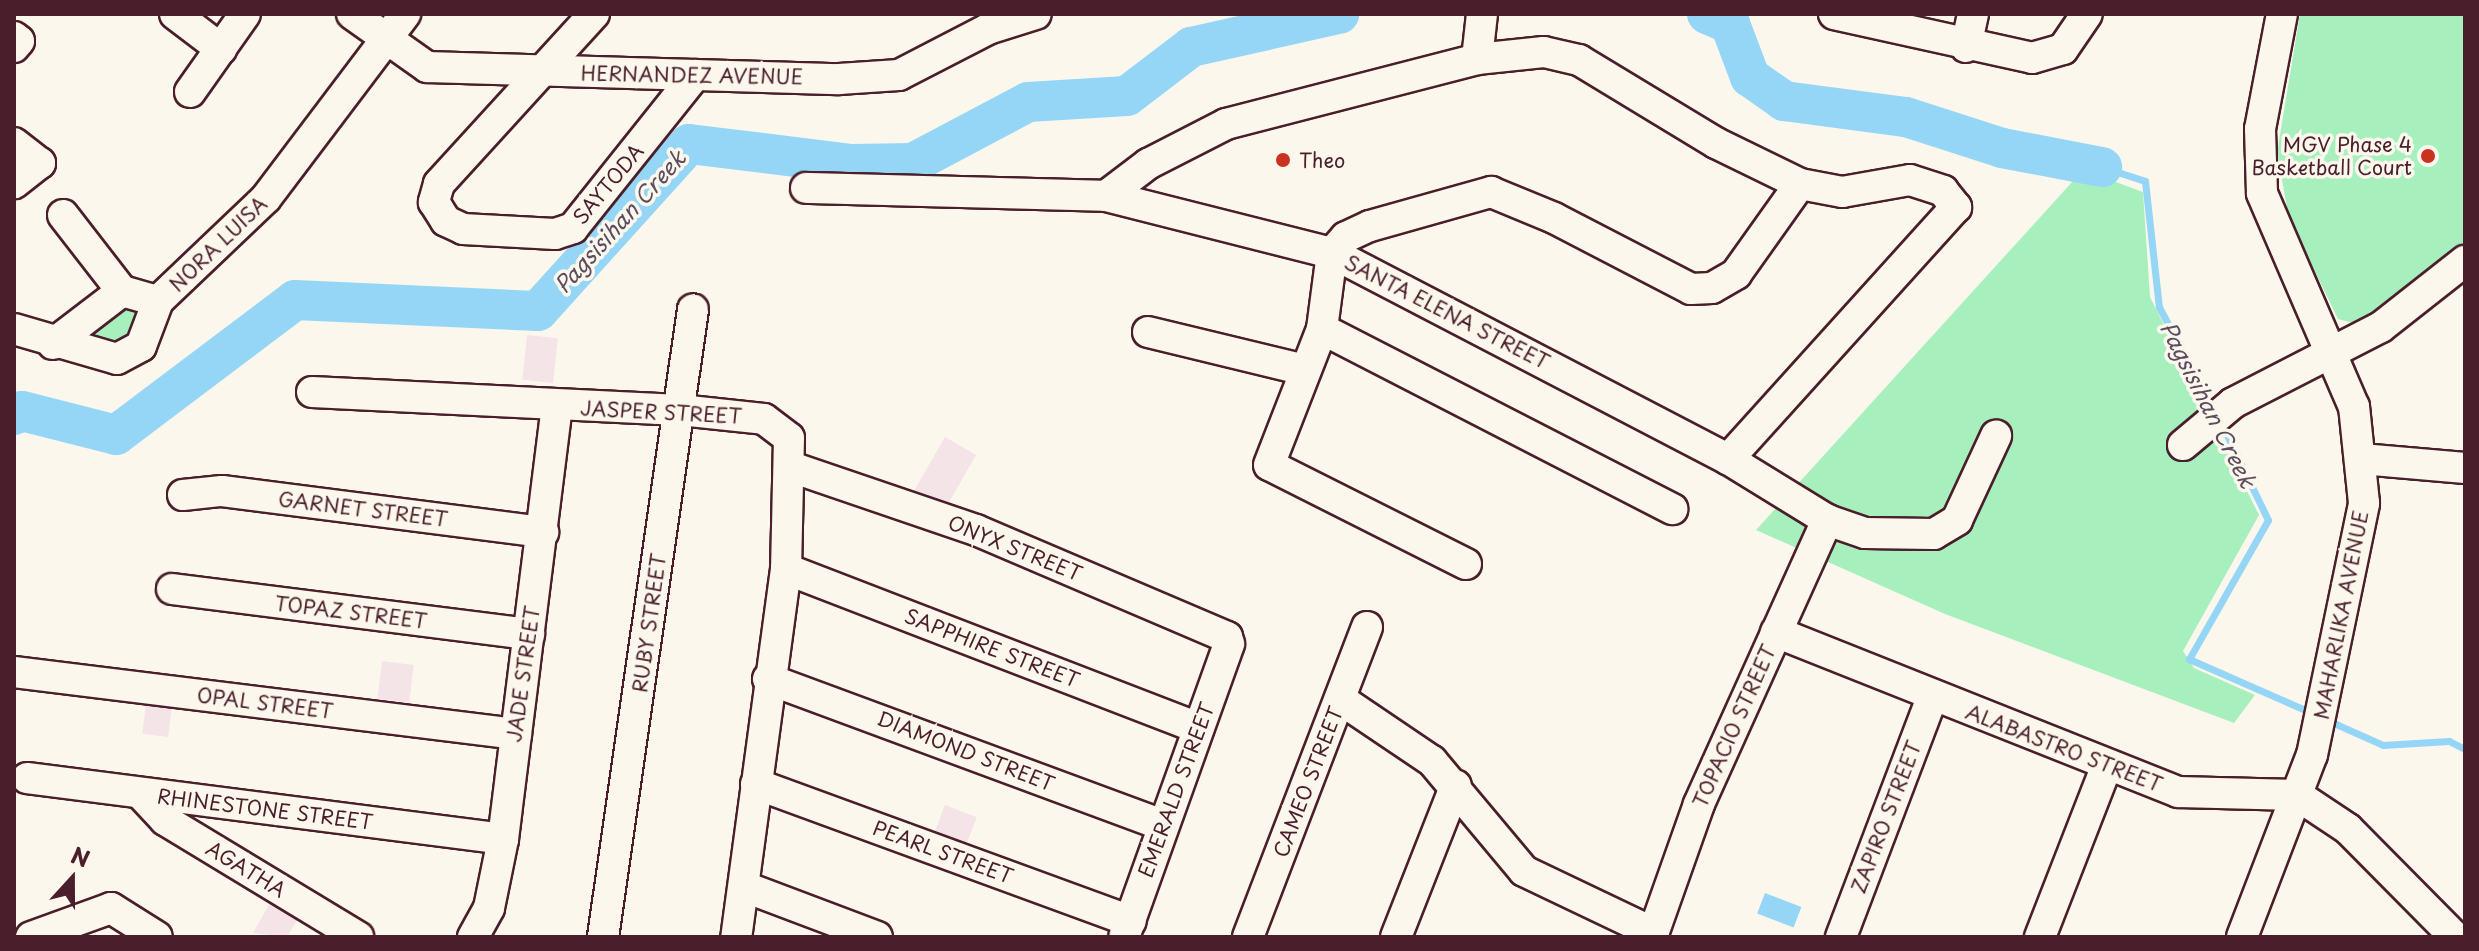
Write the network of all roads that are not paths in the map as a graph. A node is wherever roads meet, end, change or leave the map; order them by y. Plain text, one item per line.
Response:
1 (175, 14) edge
2 (245, 14) edge
3 (352, 14) edge
4 (405, 14) edge
5 (594, 14) edge
6 (1036, 14) edge
7 (1482, 14) edge
8 (1834, 14) edge
9 (1973, 14) edge
10 (2087, 14) edge
11 (2282, 14) edge
12 (991, 21) edge
13 (14, 37) edge
14 (386, 39) junction
15 (14, 47) edge
16 (1966, 47) junction
17 (221, 49) junction
18 (1477, 59) junction
19 (541, 72) junction
20 (695, 75) junction
21 (190, 92) dead end
22 (14, 143) edge
23 (14, 183) edge
24 (1800, 184) junction
25 (806, 188) dead end
26 (1106, 196) junction
27 (63, 215) dead end
28 (1332, 253) junction
29 (2465, 261) edge
30 (122, 291) junction
31 (158, 301) junction
32 (693, 309) dead end
33 (14, 329) edge
34 (1322, 329) junction
35 (1148, 332) dead end
36 (53, 344) junction
37 (2335, 355) junction
38 (1305, 370) junction
39 (312, 392) dead end
40 (557, 407) junction
41 (680, 410) junction
42 (1996, 436) dead end
43 (2183, 445) dead end
44 (1728, 459) junction
45 (2362, 459) junction
46 (2464, 466) edge
47 (791, 467) junction
48 (183, 495) dead end
49 (1672, 509) dead end
50 (1822, 531) junction
51 (543, 532) junction
52 (1466, 564) dead end
53 (786, 569) junction
54 (172, 589) dead end
55 (1367, 627) dead end
56 (1776, 632) junction
57 (529, 634) junction
58 (1229, 644) joint
59 (14, 672) edge
60 (768, 679) junction
61 (1932, 697) junction
62 (1340, 699) junction
63 (1198, 728) junction
64 (516, 734) junction
65 (2107, 765) junction
66 (27, 778) dead end
67 (756, 784) junction
68 (1456, 785) junction
69 (140, 793) junction
70 (2297, 795) junction
71 (1163, 825) junction
72 (503, 839) junction
73 (745, 887) junction
74 (326, 929) edge
75 (1127, 929) edge
76 (59, 932) edge
77 (1653, 935) edge
78 (31, 937) edge
79 (157, 937) edge
80 (358, 937) edge
81 (473, 937) edge
82 (603, 937) edge
83 (736, 937) edge
84 (877, 937) edge
85 (1248, 937) edge
86 (1396, 937) edge
87 (1841, 937) edge
88 (2040, 937) edge
89 (2242, 937) edge
90 (2455, 937) edge

1 - 17 street
2 - 17 street
3 - 14 street, HERNANDEZ AVENUE
4 - 14 street, NORA LUISA
5 - 19 street
6 - 12 street, HERNANDEZ AVENUE
7 - 18 street
8 - 16 street
9 - 16 street
10 - 16 street
11 - 37 street, MAHARLIKA AVENUE
12 - 20 street, HERNANDEZ AVENUE
13 - 15 street
14 - 19 street, HERNANDEZ AVENUE
14 - 31 street, NORA LUISA
17 - 21 street
18 - 24 street
18 - 26 street
19 - 20 street, HERNANDEZ AVENUE
19 - 20 street, SAYTODA
22 - 23 street
24 - 28 street
24 - 44 street
25 - 26 street, SANTA ELENA STREET
26 - 28 street, SANTA ELENA STREET
27 - 30 street
28 - 34 street
28 - 44 street, SANTA ELENA STREET
29 - 37 street
30 - 31 street
30 - 36 street
31 - 36 street, NORA LUISA
32 - 41 street, RUBY STREET
33 - 36 street, NORA LUISA
34 - 38 street
34 - 49 street
35 - 38 street
37 - 43 street
37 - 45 street, MAHARLIKA AVENUE
38 - 52 street
39 - 40 street, JASPER STREET
40 - 41 street, JASPER STREET
40 - 51 street, JADE STREET
41 - 47 street, JASPER STREET
41 - 82 street, RUBY STREET
42 - 50 street, SANTA ELENA STREET
44 - 50 street, SANTA ELENA STREET
45 - 46 street
45 - 70 street, MAHARLIKA AVENUE
47 - 53 street, JASPER STREET
47 - 58 street, ONYX STREET
48 - 51 street, GARNET STREET
50 - 56 street, TOPACIO STREET
51 - 57 street, JADE STREET
53 - 60 street, JASPER STREET
53 - 63 street, SAPPHIRE STREET
54 - 57 street, TOPAZ STREET
55 - 62 street, CAMEO STREET
56 - 61 street, ALABASTRO STREET
56 - 77 street, TOPACIO STREET
57 - 64 street, JADE STREET
58 - 63 street, EMERALD STREET
59 - 64 street, OPAL STREET
60 - 67 street, JASPER STREET
60 - 71 street, DIAMOND STREET
61 - 65 street, ALABASTRO STREET
61 - 87 street, ZAPIRO STREET
62 - 68 street
62 - 85 street, CAMEO STREET
63 - 71 street, EMERALD STREET
64 - 72 street, JADE STREET
65 - 70 street, ALABASTRO STREET
65 - 88 street
66 - 69 street, RHINESTONE STREET
67 - 73 street, JASPER STREET
67 - 75 street, PEARL STREET
68 - 77 street
68 - 86 street
69 - 72 street, RHINESTONE STREET
69 - 74 street, AGATHA
70 - 89 street, MAHARLIKA AVENUE
70 - 90 street
71 - 75 street, EMERALD STREET
72 - 81 street, JADE STREET
73 - 83 street, JASPER STREET
73 - 84 street
74 - 80 street, AGATHA
76 - 78 street
76 - 79 street

